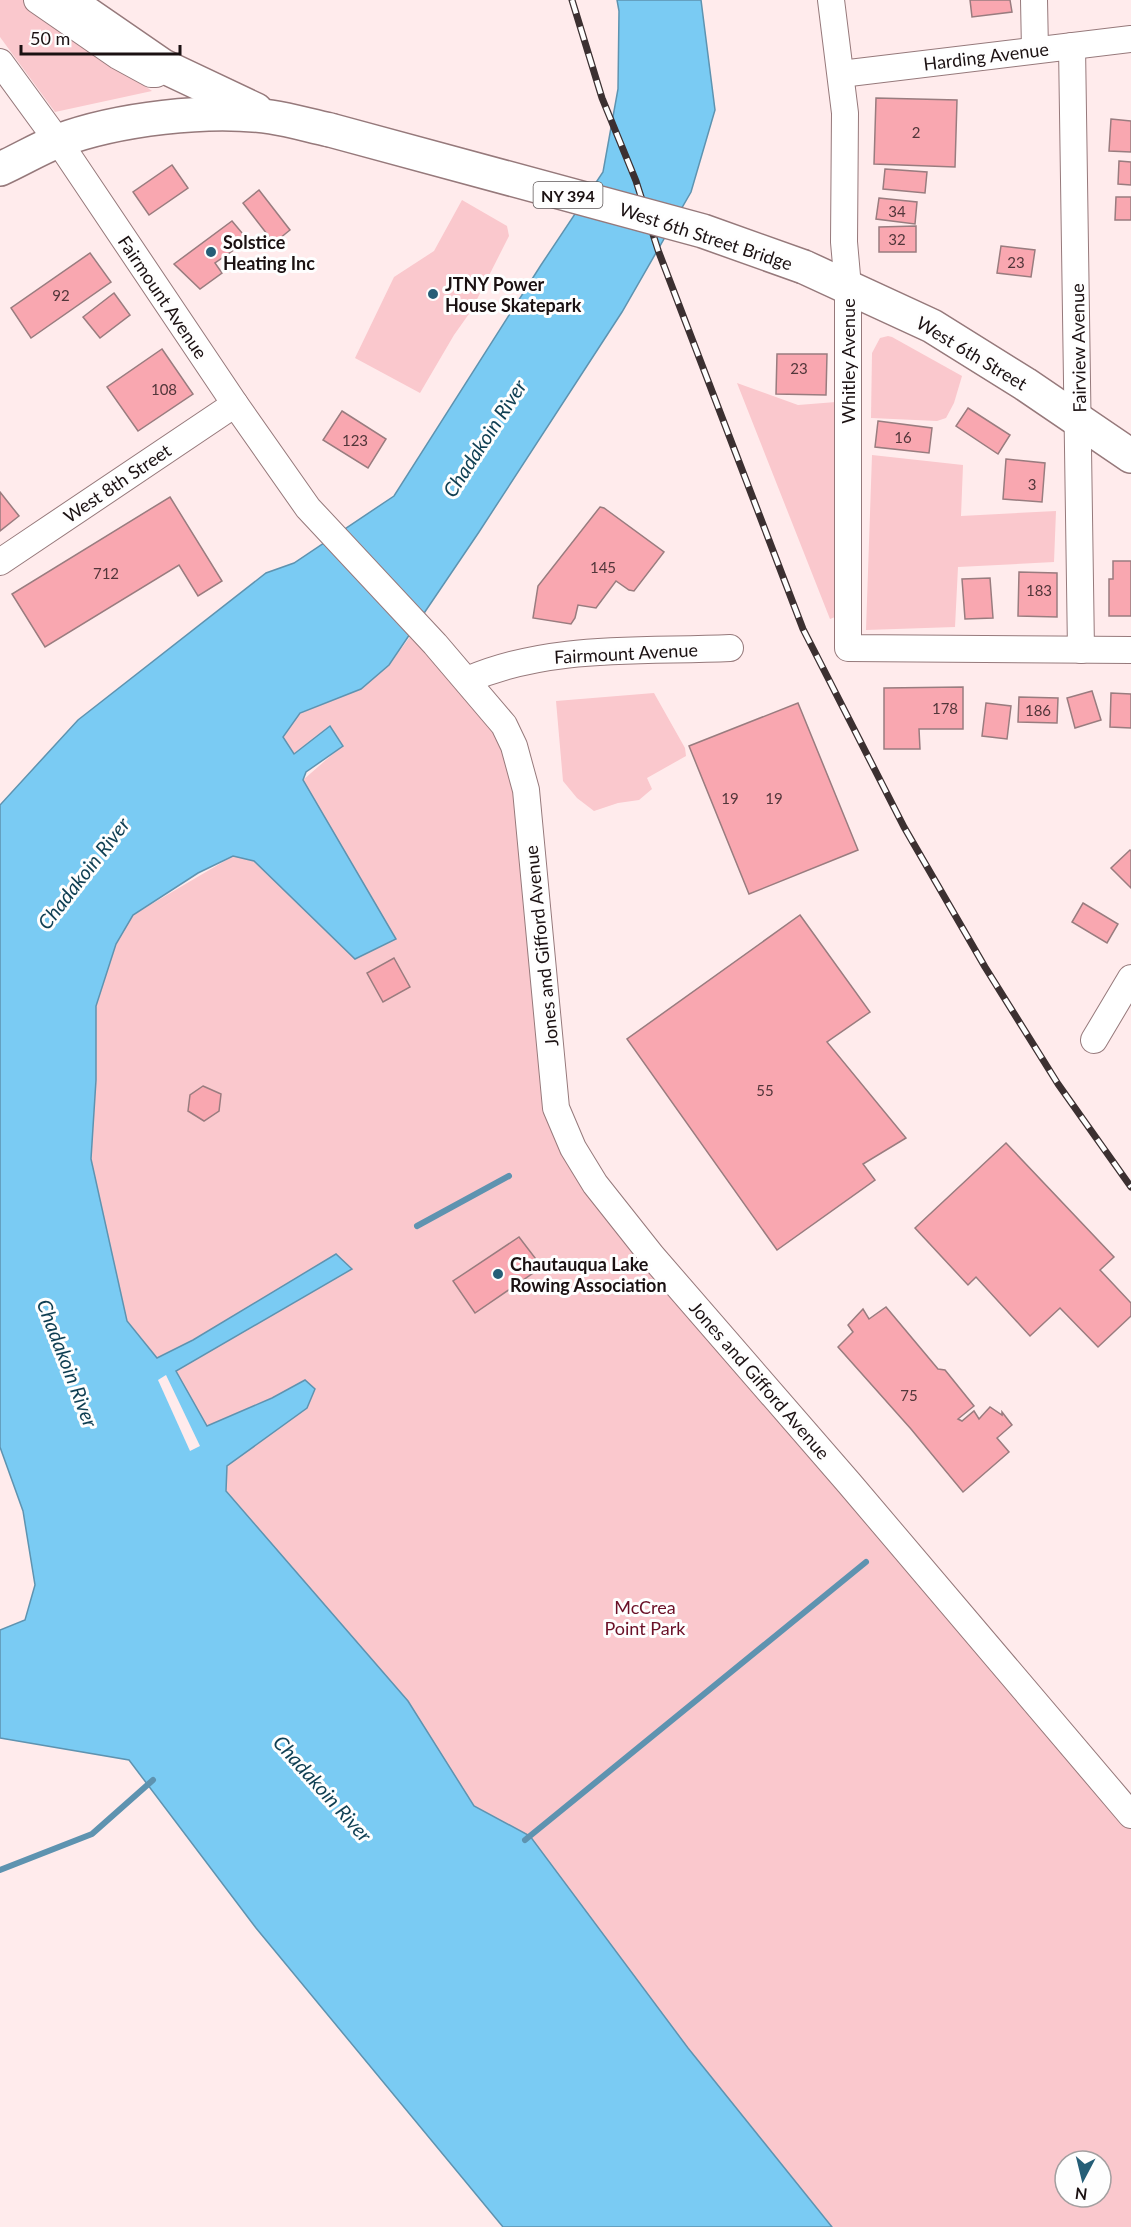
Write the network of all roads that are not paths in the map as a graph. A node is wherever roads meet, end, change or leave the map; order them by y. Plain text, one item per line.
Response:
1 (37, 0) edge
2 (67, 0) edge
3 (831, 0) edge
4 (1034, 0) edge
5 (1131, 39) edge
6 (1072, 45) junction
7 (1035, 50) junction
8 (0, 62) edge
9 (177, 72) junction
10 (841, 74) junction
11 (271, 117) junction
12 (58, 141) junction
13 (0, 169) edge
14 (804, 267) joint
15 (848, 287) junction
16 (235, 404) junction
17 (1079, 422) junction
18 (1131, 456) edge
19 (0, 562) edge
20 (730, 648) dead end
21 (1081, 650) junction
22 (1131, 650) edge
23 (467, 680) junction
24 (1131, 978) edge
25 (1094, 1040) dead end
26 (1131, 1815) edge

1 - 9 street
2 - 9 main road, NY 394
3 - 10 street, Whitley Avenue
4 - 7 street
5 - 6 street, Harding Avenue
6 - 7 street, Harding Avenue
6 - 17 street, Fairview Avenue
7 - 10 street, Harding Avenue
8 - 12 street, Fairmount Avenue
9 - 11 main road, NY 394
10 - 15 street, Whitley Avenue
11 - 12 main road, NY 394
11 - 14 main road, West 6th Street Bridge / NY 394, bridge
12 - 13 main road, NY 394
12 - 16 street, Fairmount Avenue
14 - 15 main road, West 6th Street / NY 394
15 - 17 main road, West 6th Street / NY 394
15 - 21 street, Whitley Avenue
16 - 19 street, West 8th Street
16 - 23 street, Fairmount Avenue
17 - 18 main road, West 6th Street / NY 394
17 - 21 street, Fairview Avenue
20 - 23 street, Fairmount Avenue
21 - 22 street
23 - 26 street, Jones and Gifford Avenue
24 - 25 street

